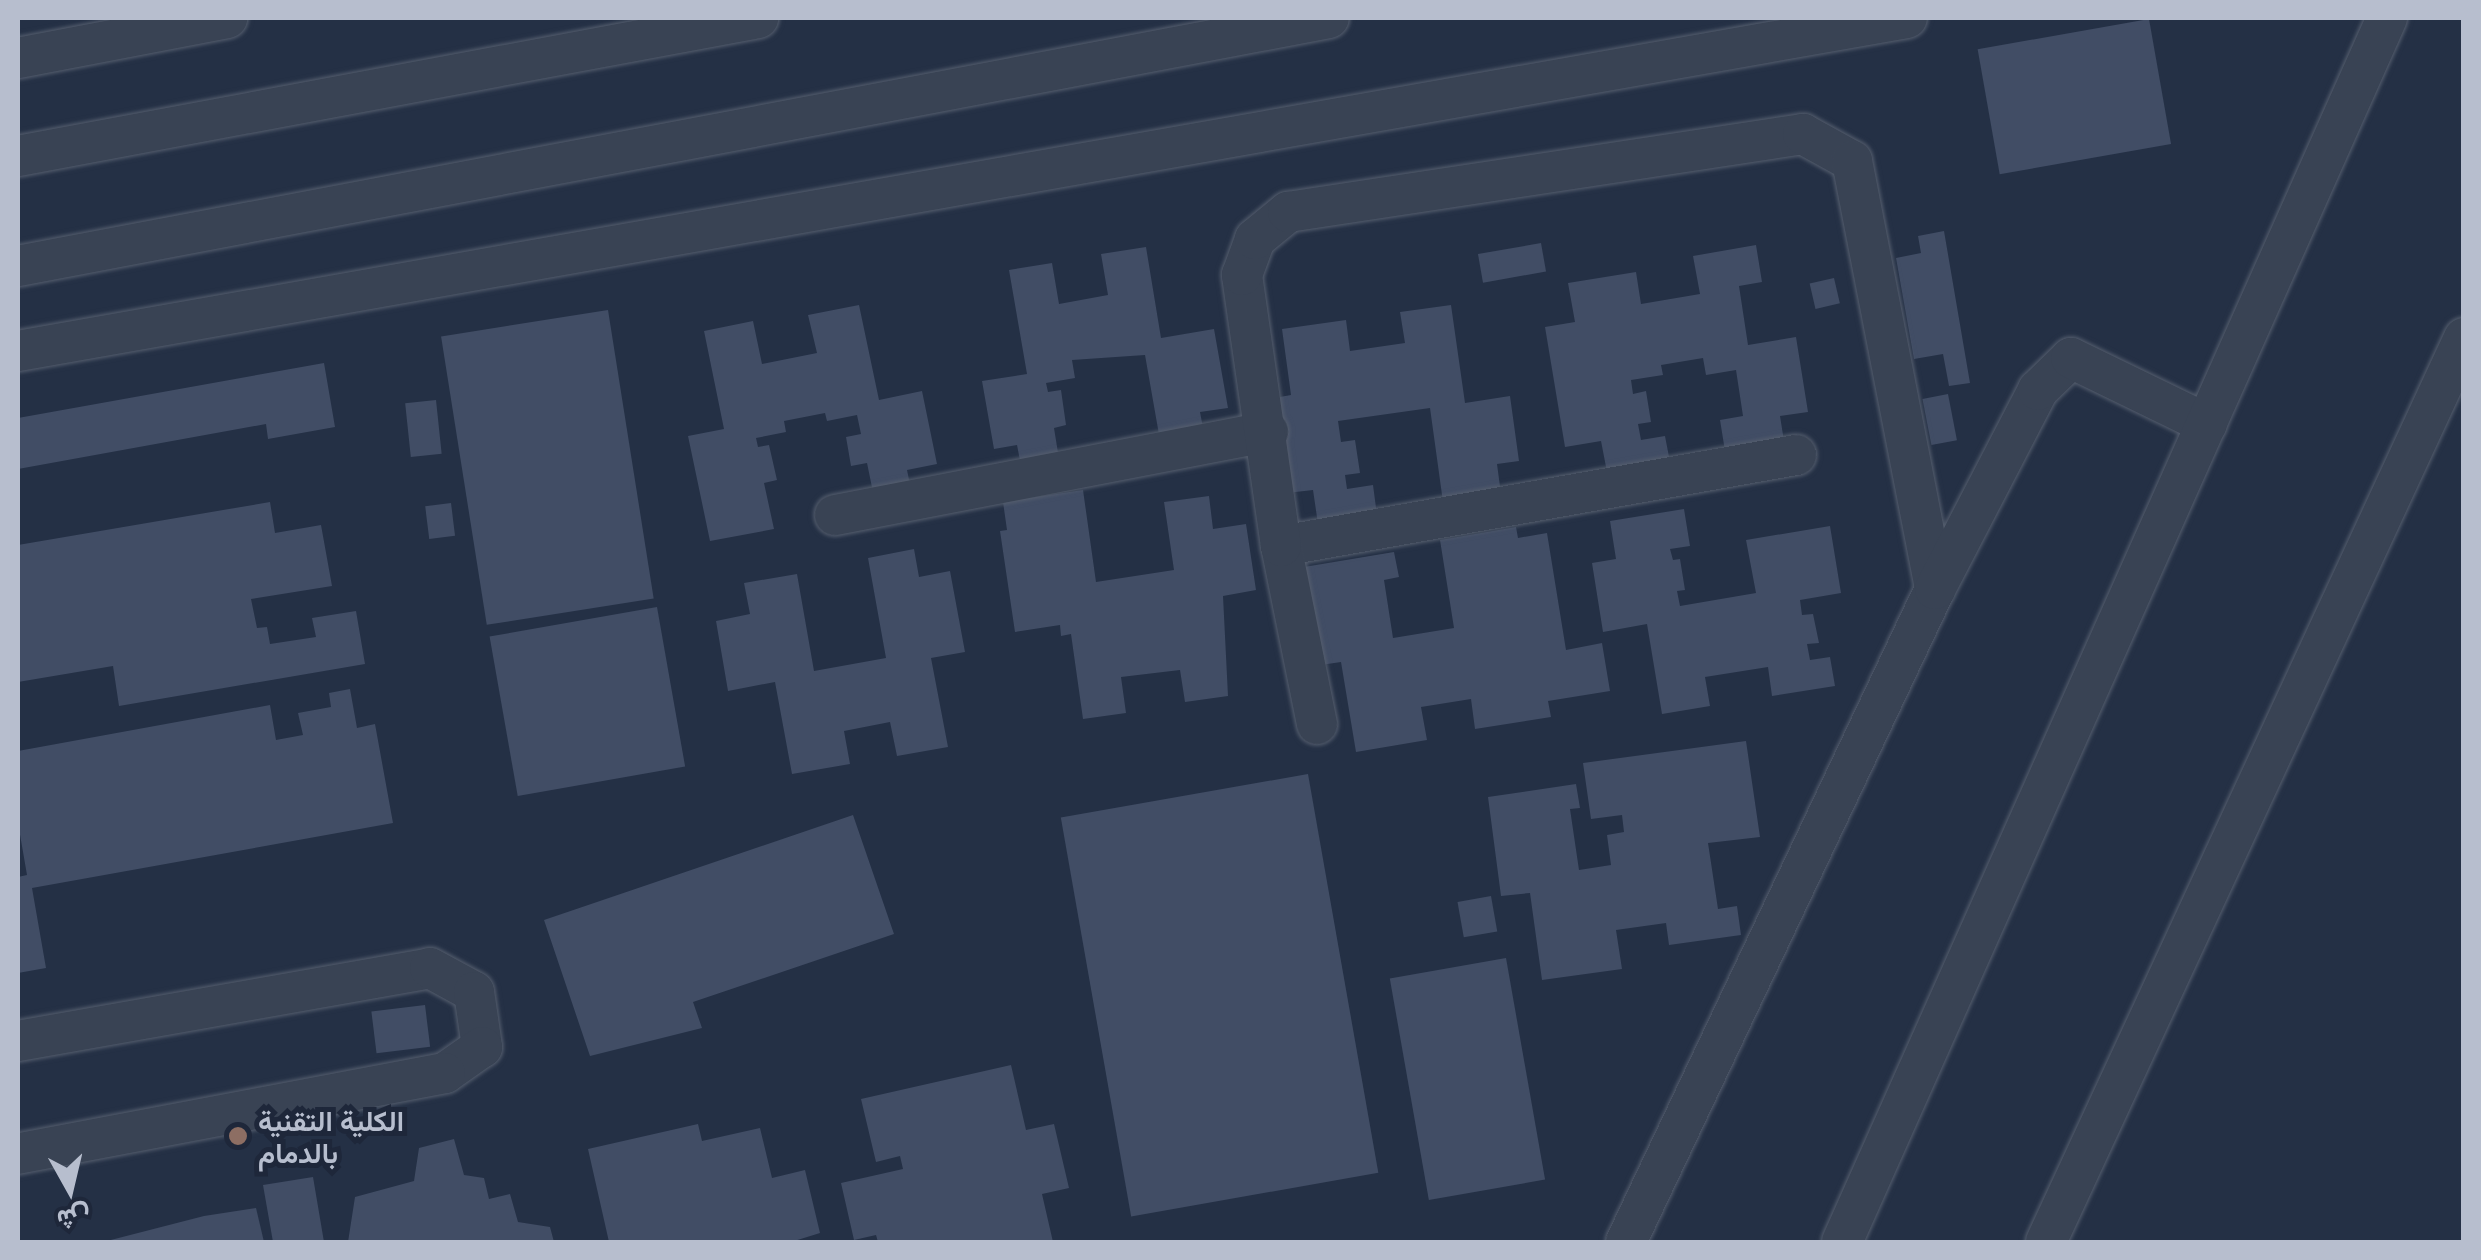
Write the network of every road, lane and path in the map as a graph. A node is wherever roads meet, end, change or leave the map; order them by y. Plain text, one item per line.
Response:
1 (226, 18) edge
2 (758, 18) edge
3 (1328, 18) edge
4 (1907, 18) edge
5 (2387, 18) edge
6 (1721, 32) edge
7 (18, 58) edge
8 (18, 156) edge
9 (18, 266) edge
10 (2464, 338) edge
11 (18, 351) edge
12 (2207, 424) junction
13 (1268, 432) junction
14 (1796, 456) dead end
15 (835, 515) dead end
16 (1281, 546) junction
17 (1935, 589) junction
18 (1317, 724) dead end
19 (18, 1040) edge
20 (18, 1154) edge
21 (1626, 1242) edge
22 (1842, 1242) edge
23 (2046, 1242) edge

1 - 7 street
2 - 8 street
3 - 9 street
4 - 6 street
5 - 12 street
6 - 11 street
10 - 23 street
12 - 17 street
12 - 22 street
13 - 15 street
13 - 16 street
13 - 17 street
14 - 16 street
16 - 18 street
17 - 21 street
19 - 20 street

